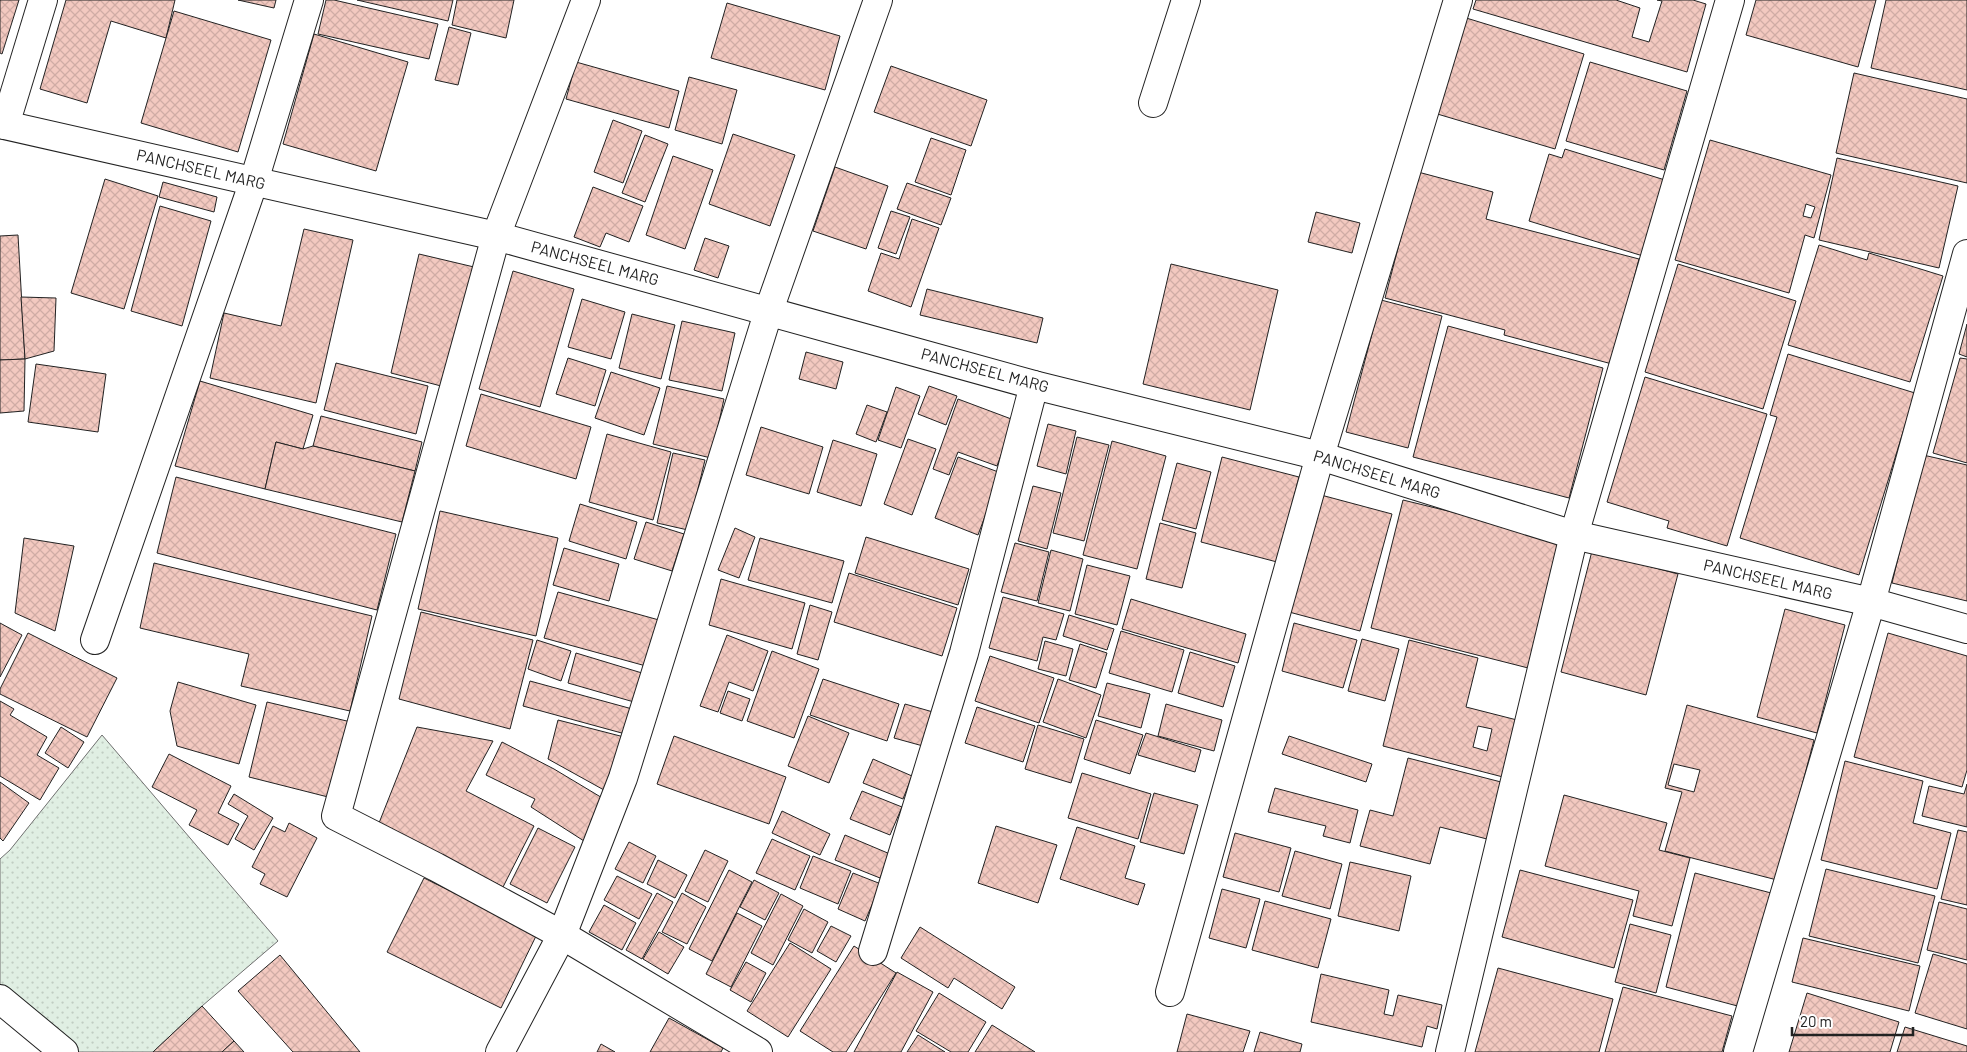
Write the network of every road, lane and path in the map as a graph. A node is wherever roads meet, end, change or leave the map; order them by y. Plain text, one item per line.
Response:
1 (43, 0) edge
2 (309, 0) edge
3 (586, 0) edge
4 (878, 0) edge
5 (1186, 0) edge
6 (1458, 0) edge
7 (1730, 0) edge
8 (1153, 102) dead end
9 (2, 125) edge
10 (254, 180) junction
11 (496, 236) junction
12 (1967, 254) edge
13 (768, 310) junction
14 (1034, 384) junction
15 (1320, 456) junction
16 (1574, 535) junction
17 (1871, 602) junction
18 (1967, 630) edge
19 (95, 640) dead end
20 (562, 935) junction
21 (873, 951) dead end
22 (1170, 992) dead end
23 (0, 999) edge
24 (64, 1052) edge
25 (500, 1052) edge
26 (758, 1052) edge
27 (1450, 1052) edge
28 (1738, 1052) edge

1 - 9 street
2 - 10 street
3 - 11 street
4 - 13 street
5 - 8 street
6 - 15 street
7 - 16 street
9 - 10 street, PANCHSEEL MARG
10 - 11 street, PANCHSEEL MARG
10 - 19 street
11 - 13 street, PANCHSEEL MARG
11 - 20 street
12 - 17 street
13 - 14 street, PANCHSEEL MARG
13 - 20 street
14 - 15 street, PANCHSEEL MARG
14 - 21 street
15 - 16 street, PANCHSEEL MARG
15 - 22 street
16 - 17 street, PANCHSEEL MARG
16 - 27 street
17 - 18 street, PANCHSEEL MARG
17 - 28 street
20 - 25 street
20 - 26 street
23 - 24 street

